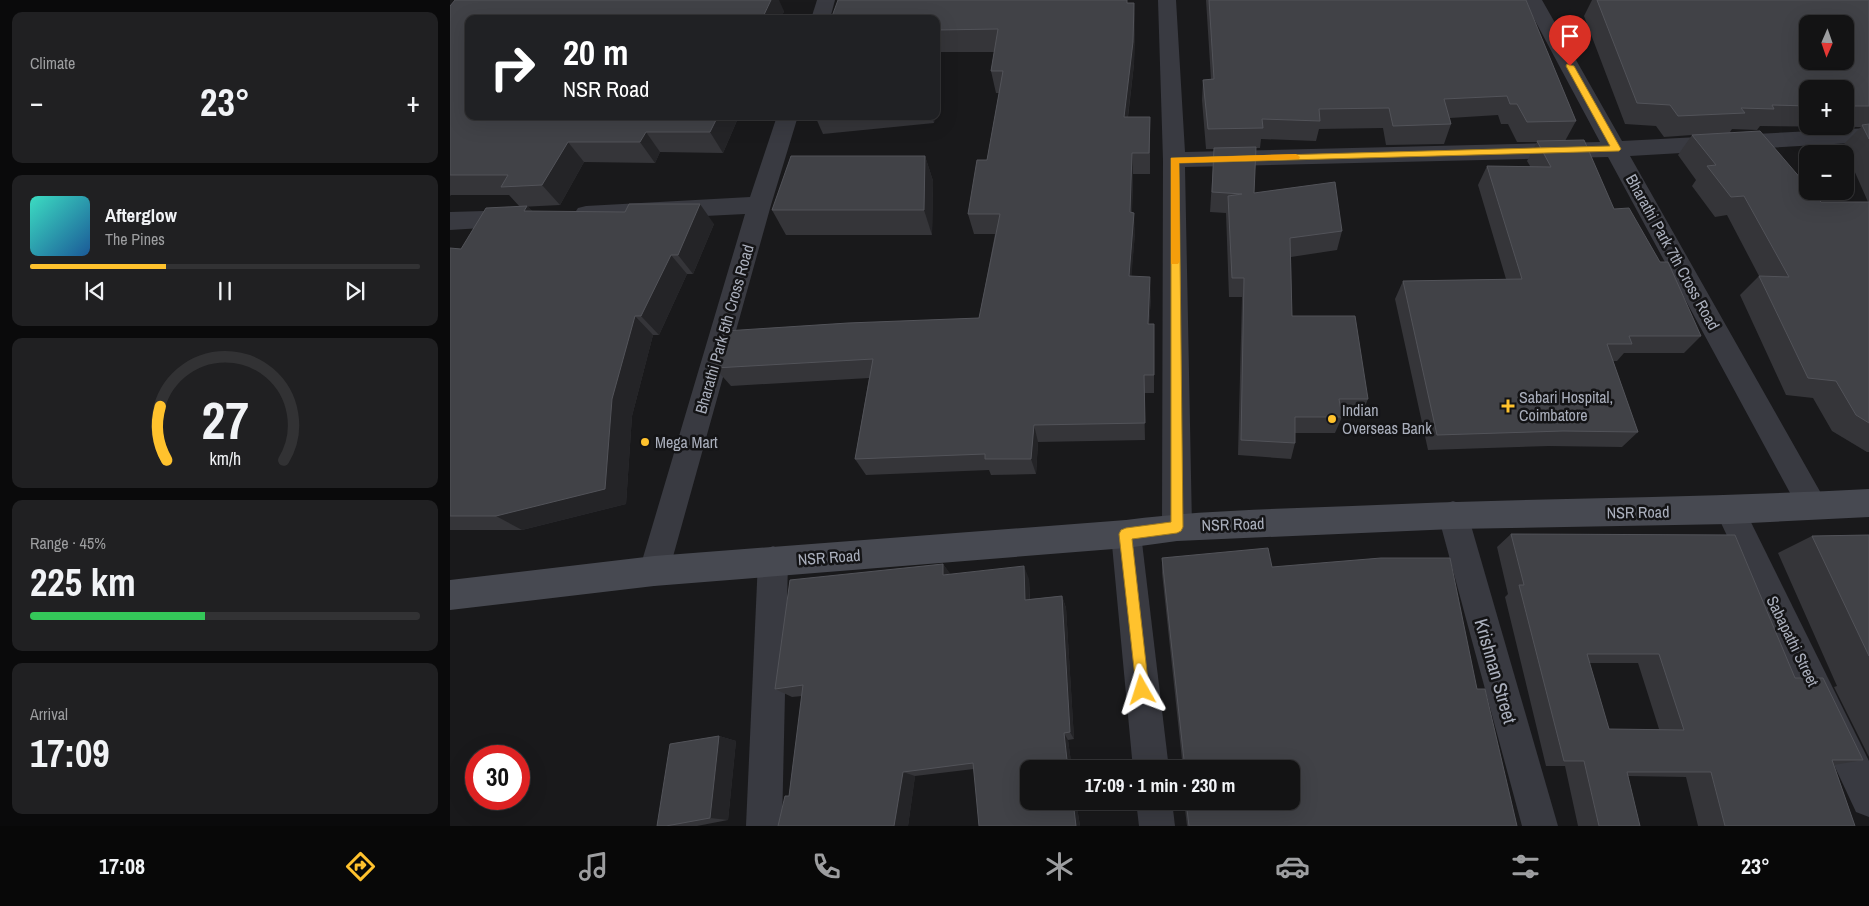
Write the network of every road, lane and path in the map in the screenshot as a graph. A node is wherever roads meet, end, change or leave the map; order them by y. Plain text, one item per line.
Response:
1 (826, 0) edge
2 (1167, 0) edge
3 (1533, 0) edge
4 (821, 15) edge
5 (787, 120) edge
6 (1869, 135) edge
7 (1616, 149) junction
8 (1174, 160) junction
9 (759, 205) junction
10 (570, 215) edge
11 (540, 217) edge
12 (450, 221) edge
13 (1869, 503) edge
14 (1812, 505) junction
15 (1730, 510) junction
16 (1453, 515) junction
17 (1177, 527) junction
18 (1126, 534) junction
19 (773, 561) junction
20 (654, 571) junction
21 (450, 595) edge
22 (1150, 760) edge
23 (1869, 799) edge
24 (1155, 810) edge
25 (764, 826) edge
26 (1157, 826) edge
27 (1540, 826) edge

1 - 4 street
2 - 8 street
3 - 7 street, Bharathi Park 7th Cross Road
5 - 9 street, Bharathi Park 5th Cross Road
6 - 7 street
7 - 8 street
7 - 14 street, Bharathi Park 7th Cross Road
8 - 17 street
9 - 10 street
9 - 20 street, Bharathi Park 5th Cross Road
11 - 12 street
13 - 14 main road, NSR Road
14 - 15 main road, NSR Road
15 - 16 main road, NSR Road
15 - 23 street, Sabapathi Street
16 - 17 main road, NSR Road
16 - 27 street, Krishnan Street
17 - 18 main road, NSR Road
18 - 19 main road, NSR Road
18 - 22 street
19 - 20 main road, NSR Road
19 - 25 street
20 - 21 main road, NSR Road
24 - 26 street

